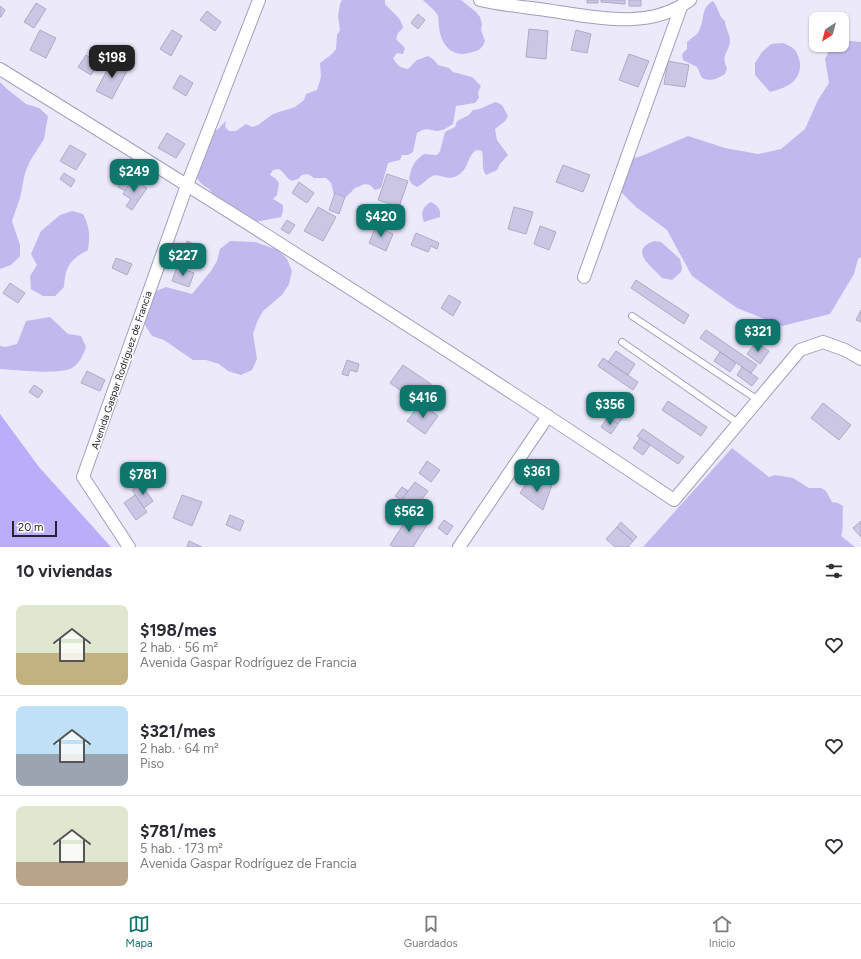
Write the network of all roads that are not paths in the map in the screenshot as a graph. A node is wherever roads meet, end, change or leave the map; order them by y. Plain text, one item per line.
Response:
1 (259, 0) edge
2 (480, 0) edge
3 (690, 0) edge
4 (681, 7) junction
5 (0, 69) edge
6 (187, 185) junction
7 (584, 277) dead end
8 (632, 316) dead end
9 (622, 342) dead end
10 (861, 359) edge
11 (758, 400) junction
12 (548, 416) junction
13 (738, 423) junction
14 (129, 547) edge
15 (459, 547) edge

1 - 6 street
2 - 4 street
3 - 4 street
4 - 7 street
5 - 6 street
6 - 12 street
6 - 14 street, Avenida Gaspar Rodríguez de Francia
8 - 11 lane
9 - 13 lane
10 - 11 street
11 - 13 street
12 - 13 street
12 - 15 street

